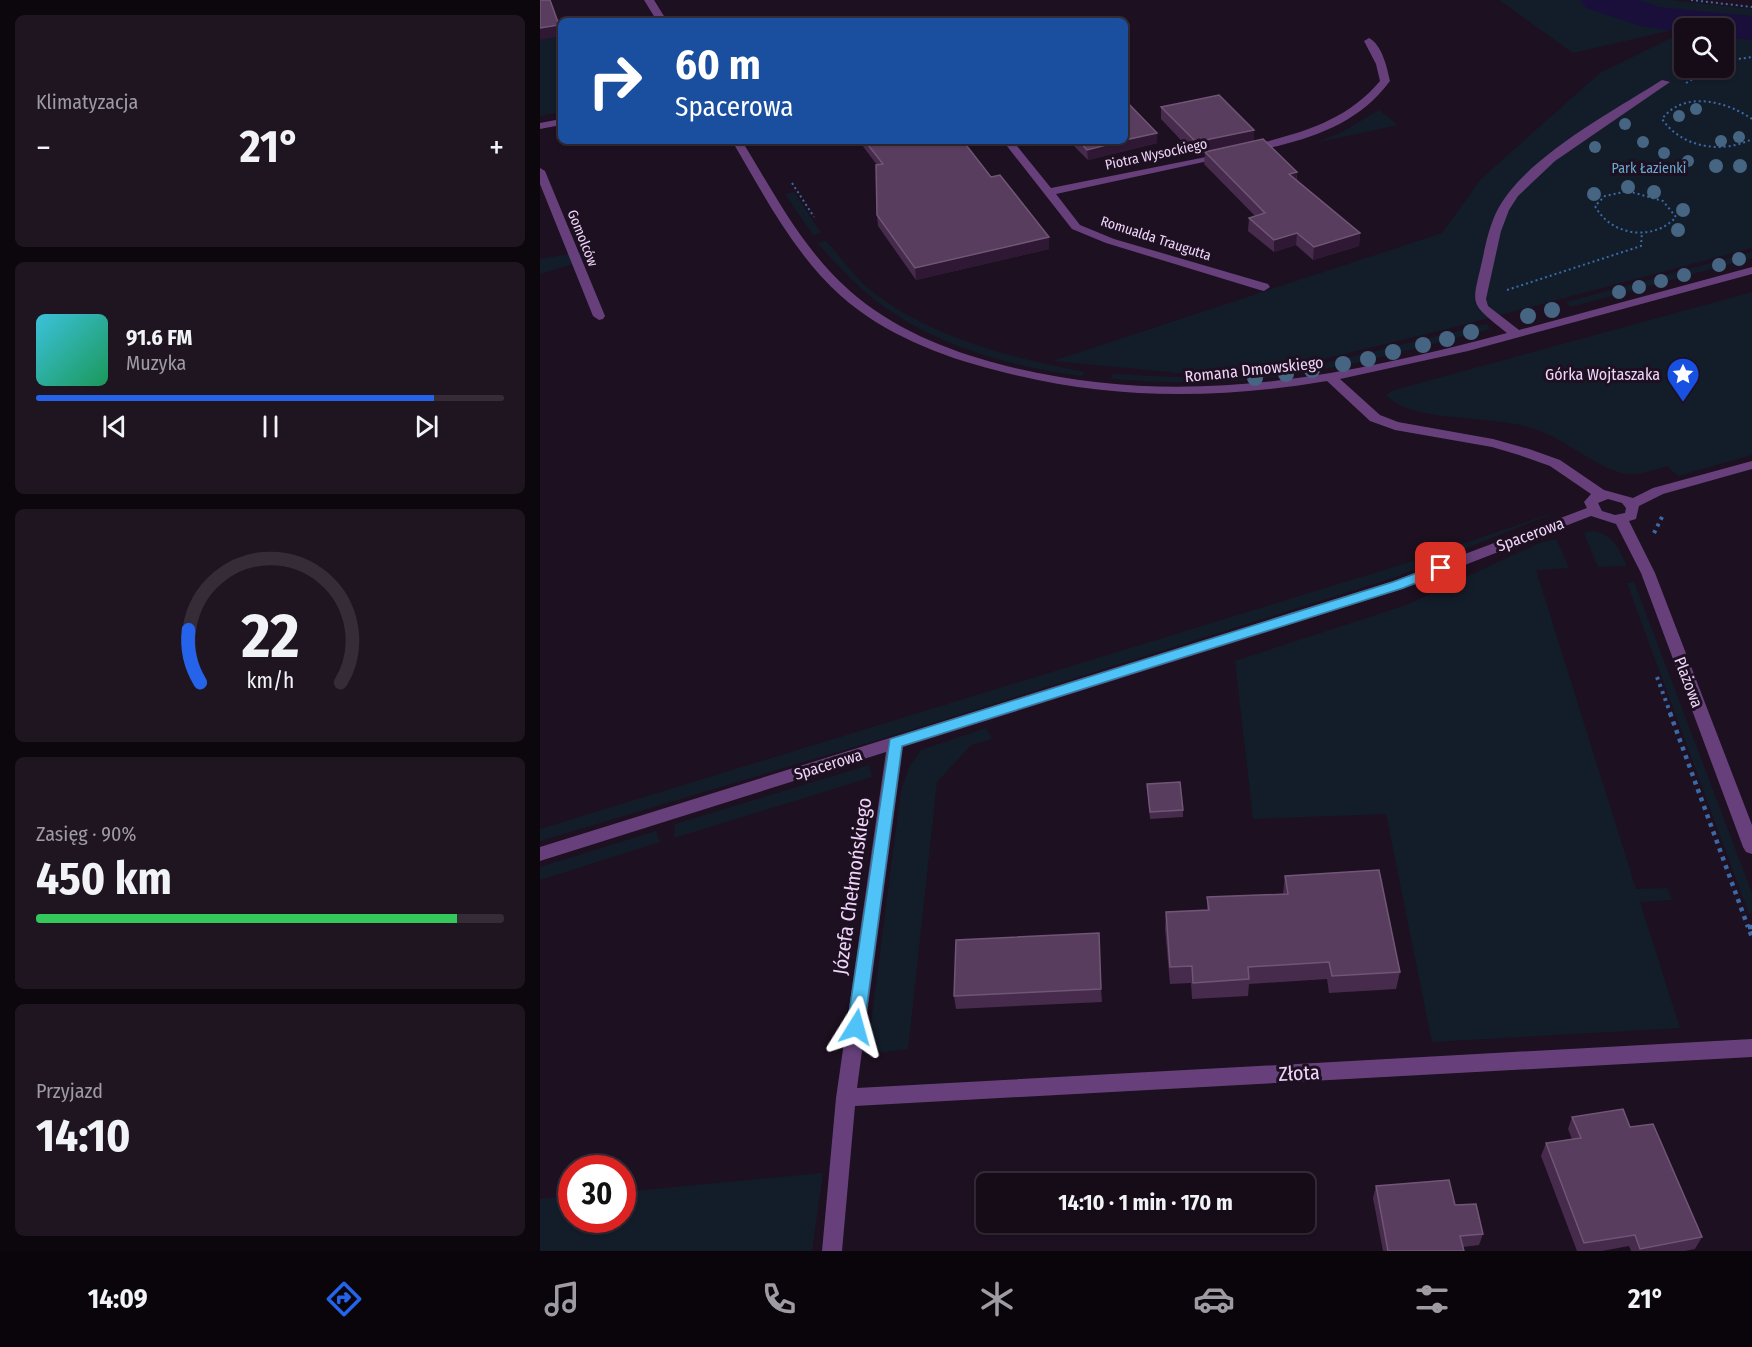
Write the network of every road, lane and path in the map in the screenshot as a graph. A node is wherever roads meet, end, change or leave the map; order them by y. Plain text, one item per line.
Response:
1 (649, 0) edge
2 (1691, 0) edge
3 (1752, 7) edge
4 (660, 18) edge
5 (1369, 41) dead end
6 (1752, 57) edge
7 (1734, 60) edge
8 (1665, 82) dead end
9 (1687, 94) dead end
10 (1692, 102) junction
11 (1751, 117) edge
12 (558, 123) edge
13 (540, 126) edge
14 (1752, 139) edge
15 (738, 144) edge
16 (1010, 144) edge
17 (540, 171) edge
18 (789, 178) dead end
19 (1049, 192) junction
20 (819, 224) dead end
21 (1642, 232) junction
22 (1752, 270) edge
23 (1264, 287) dead end
24 (1480, 299) junction
25 (599, 316) dead end
26 (1516, 334) junction
27 (1331, 378) junction
28 (1752, 465) edge
29 (1602, 495) junction
30 (1631, 504) junction
31 (1594, 510) junction
32 (1621, 520) junction
33 (895, 743) junction
34 (1752, 847) edge
35 (540, 854) edge
36 (1752, 927) edge
37 (1752, 937) edge
38 (1752, 1048) edge
39 (846, 1098) junction
40 (832, 1251) edge

1 - 4 street
2 - 3 path
5 - 19 street, Piotra Wysockiego
6 - 7 path
8 - 24 street
9 - 10 path
10 - 11 path
10 - 14 path
12 - 13 street
15 - 27 street, Romana Dmowskiego
16 - 19 street, Romualda Traugutta
17 - 25 street, Gomolców
18 - 20 path
19 - 23 street, Romualda Traugutta
21 - 21 path
21 - 24 path
22 - 26 street, Romana Dmowskiego
24 - 26 street
26 - 27 street, Romana Dmowskiego
27 - 29 street
28 - 30 street
29 - 30 street
29 - 31 street
30 - 32 street
31 - 32 street
31 - 33 street, Spacerowa
32 - 34 street, Plażowa
33 - 35 street, Spacerowa
33 - 39 street, Józefa Chełmońskiego
36 - 37 path
38 - 39 street, Złota
39 - 40 street, Józefa Chełmońskiego

